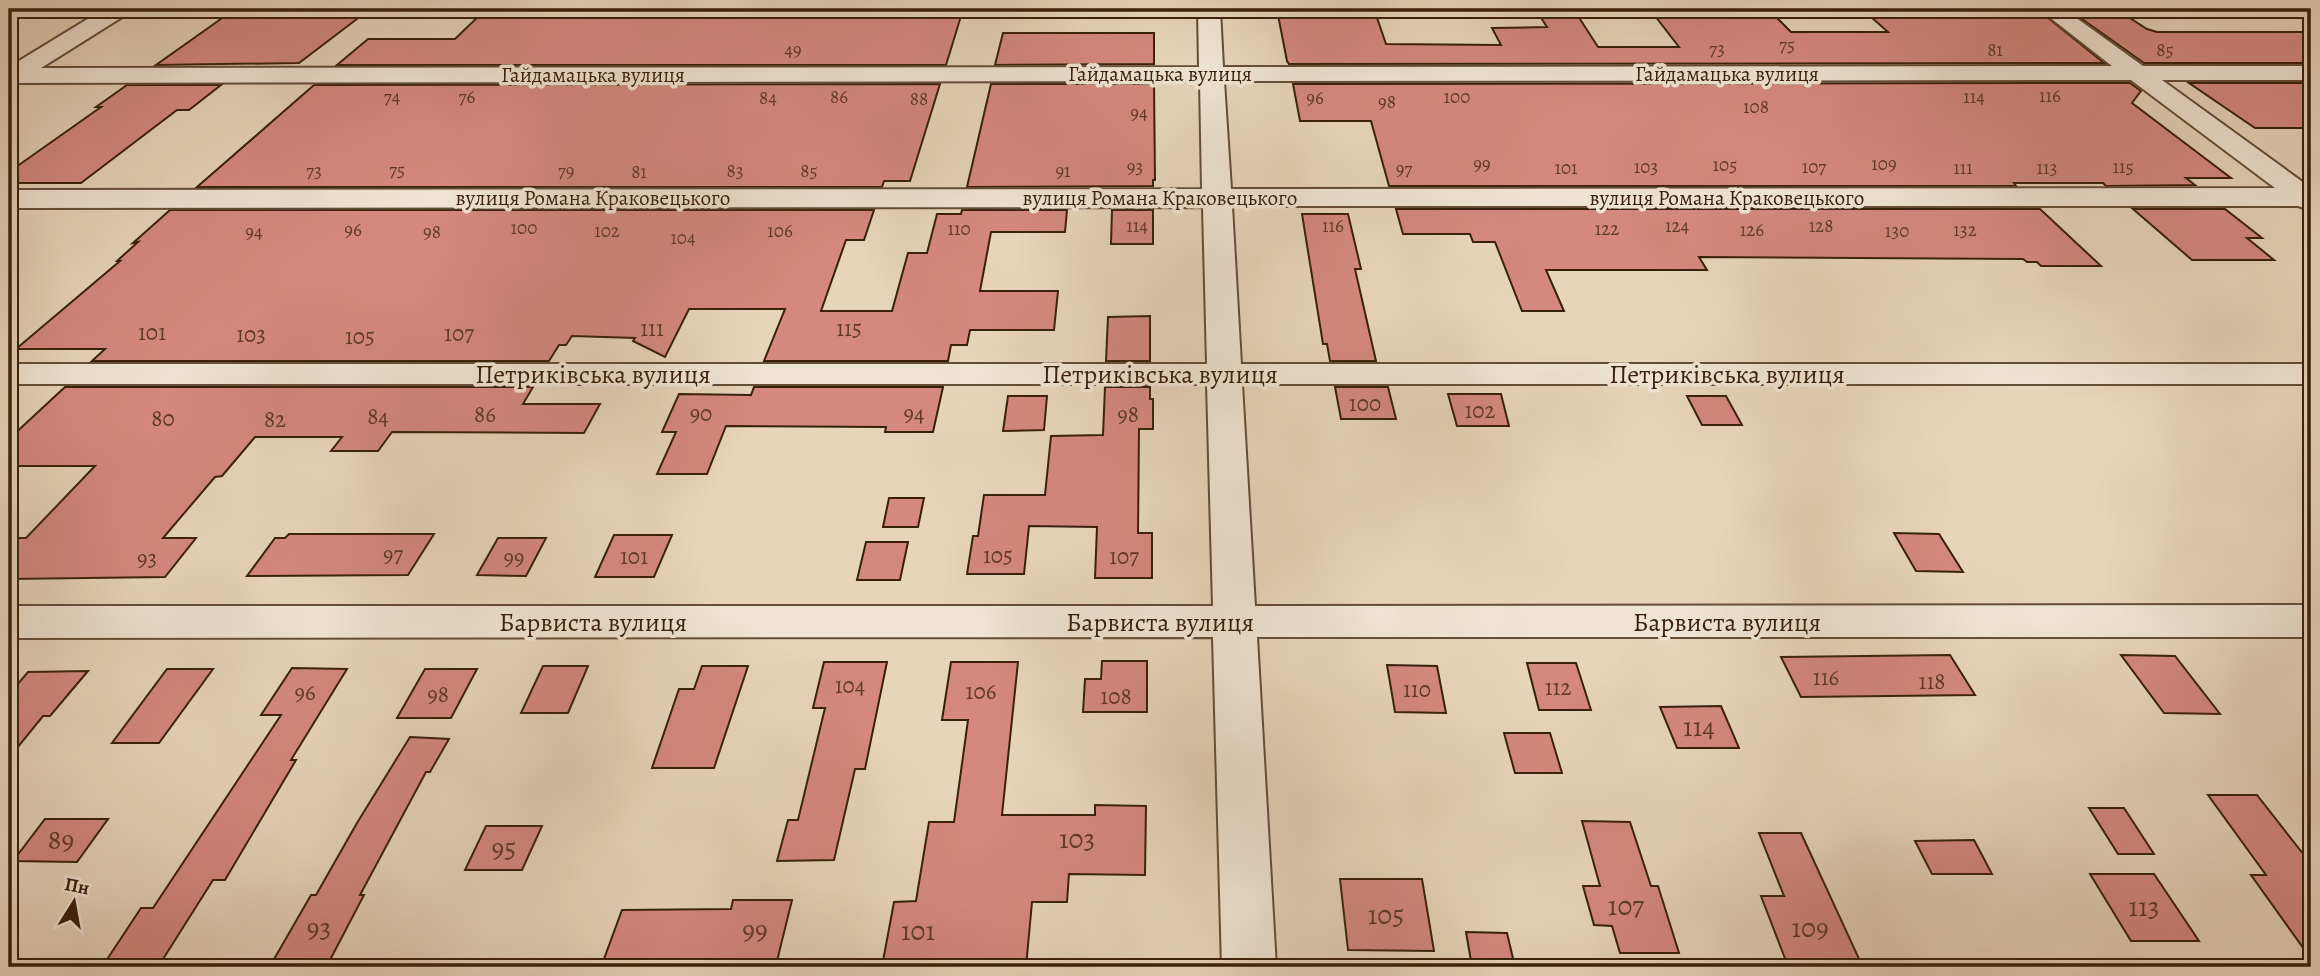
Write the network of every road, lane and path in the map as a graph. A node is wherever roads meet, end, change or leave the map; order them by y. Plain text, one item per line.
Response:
1 (119, 9) edge
2 (1209, 9) edge
3 (2050, 9) edge
4 (2311, 73) edge
5 (1211, 74) junction
6 (2139, 74) junction
7 (10, 76) edge
8 (1217, 198) junction
9 (9, 199) edge
10 (2309, 199) edge
11 (9, 374) edge
12 (1226, 374) junction
13 (2311, 374) edge
14 (2311, 621) edge
15 (9, 622) edge
16 (1234, 622) junction
17 (1249, 967) edge

1 - 7 street
2 - 5 street
3 - 6 street
4 - 6 street, Гайдамацька вулиця
5 - 6 street, Гайдамацька вулиця
5 - 7 street, Гайдамацька вулиця
5 - 8 street
6 - 10 street
8 - 9 street, вулиця Романа Краковецького
8 - 10 street, вулиця Романа Краковецького
8 - 12 street
11 - 12 street, Петриківська вулиця
12 - 13 street, Петриківська вулиця
12 - 16 street
14 - 16 street, Барвиста вулиця
15 - 16 street, Барвиста вулиця
16 - 17 street

